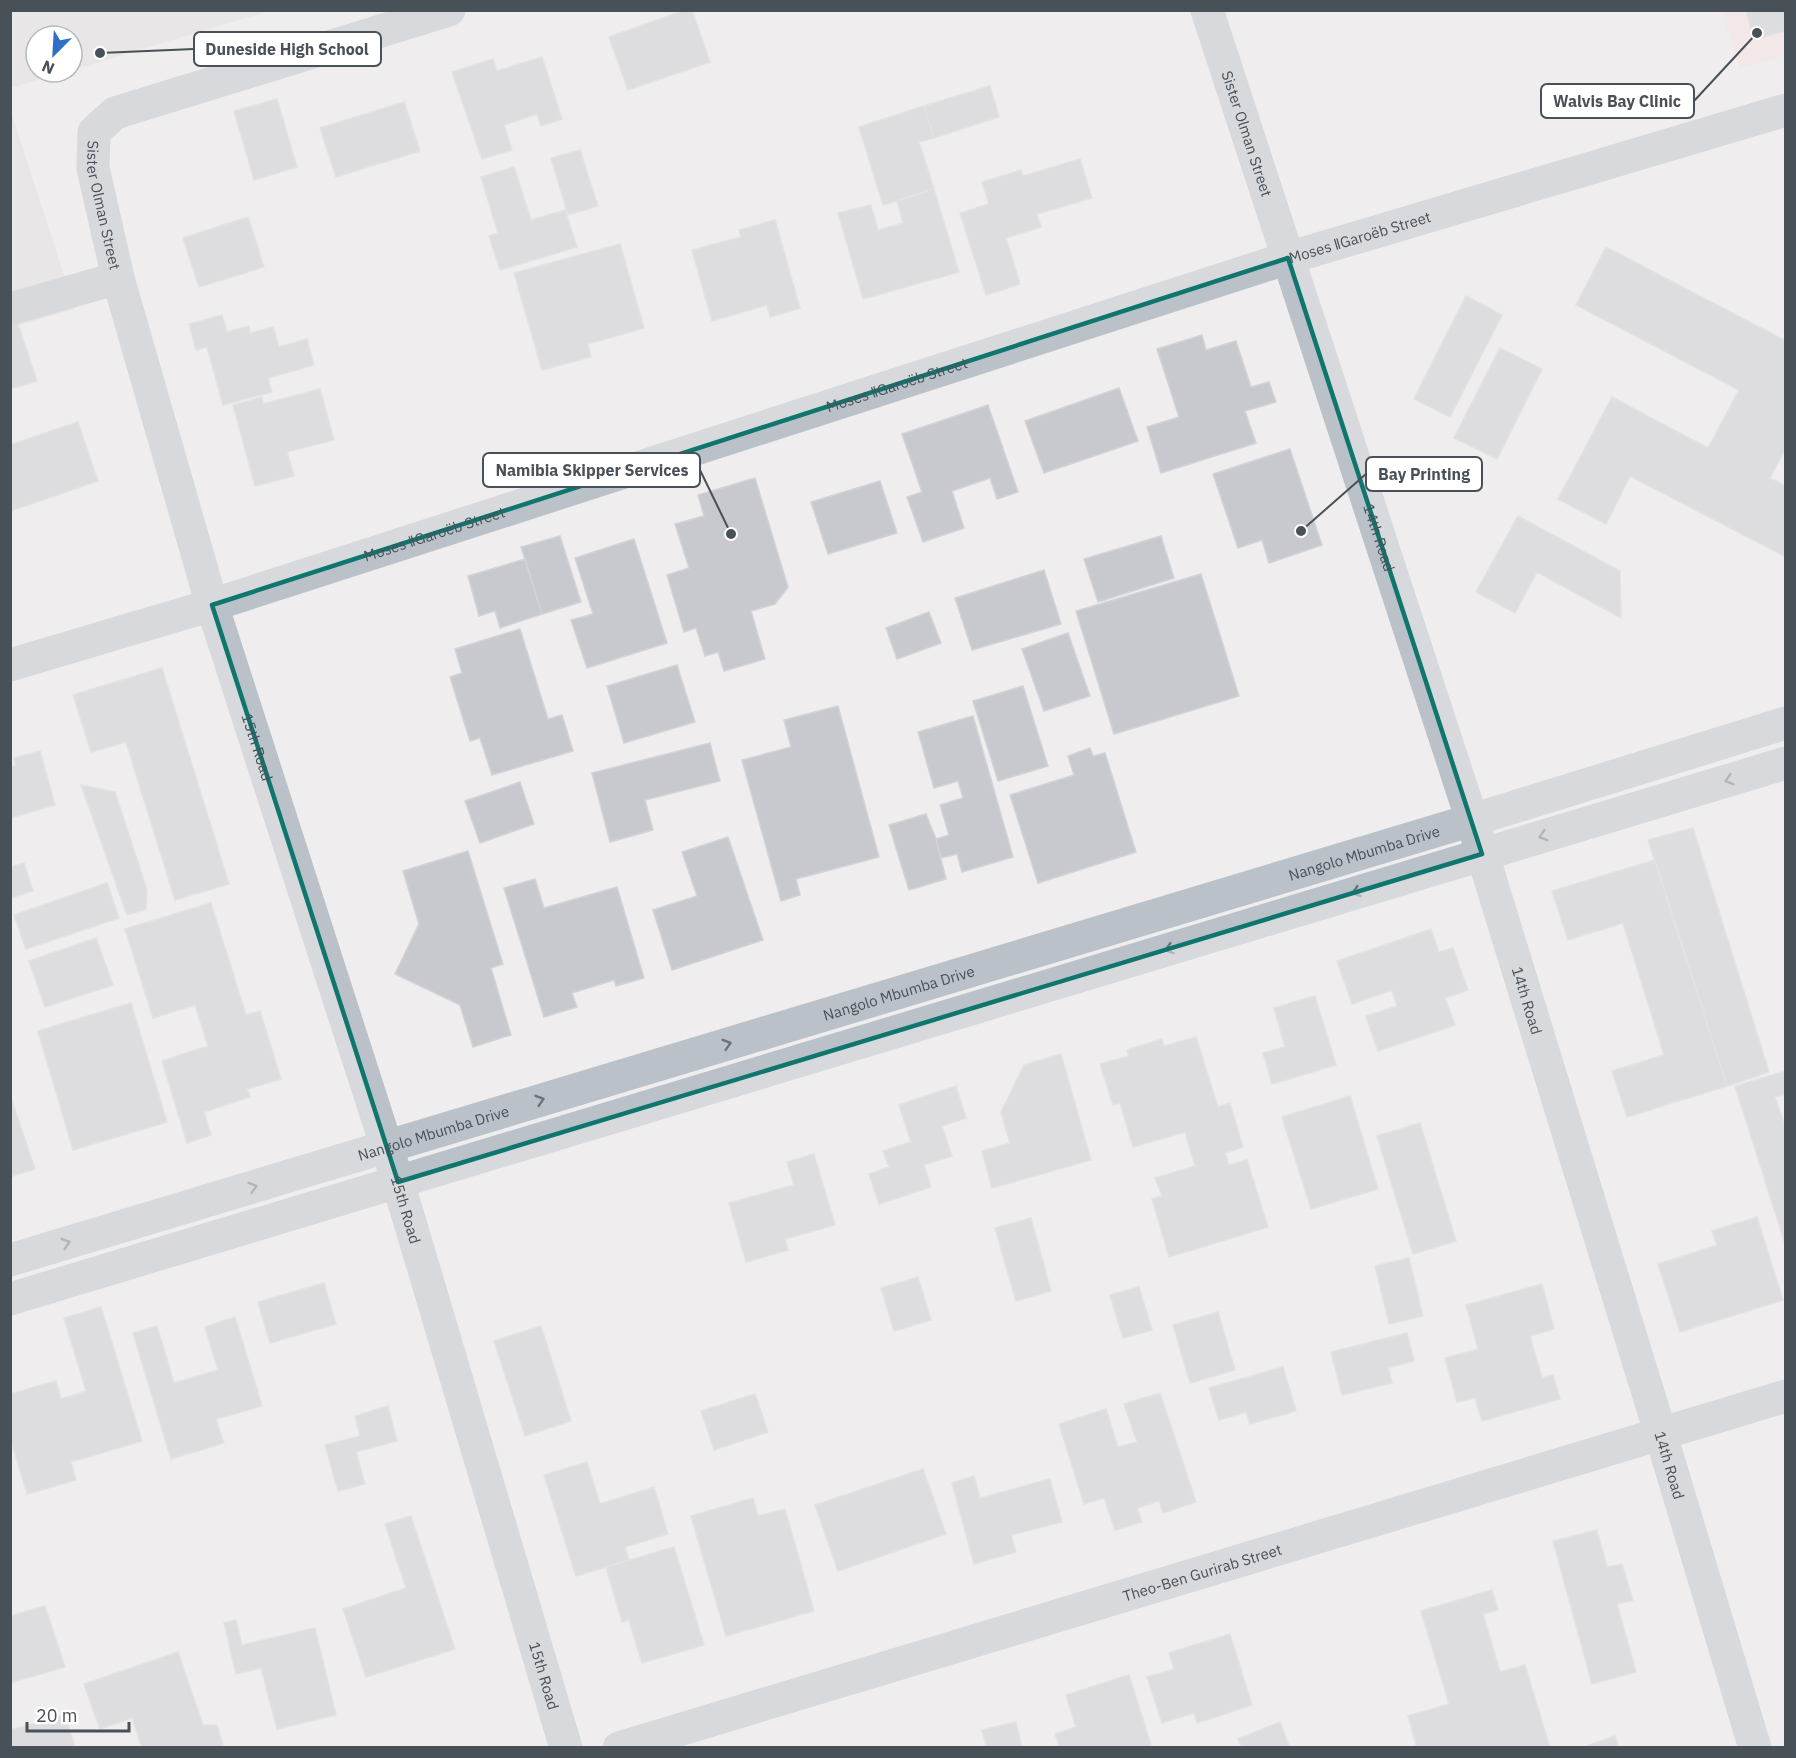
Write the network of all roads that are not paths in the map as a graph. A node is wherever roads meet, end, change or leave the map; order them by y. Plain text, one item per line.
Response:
1 (450, 10) edge
2 (1207, 10) edge
3 (1785, 110) edge
4 (1287, 258) junction
5 (118, 278) junction
6 (10, 309) edge
7 (212, 605) junction
8 (10, 665) edge
9 (1785, 723) edge
10 (1785, 763) edge
11 (1472, 820) junction
12 (1482, 854) junction
13 (387, 1146) junction
14 (398, 1182) junction
15 (10, 1260) edge
16 (10, 1299) edge
17 (1785, 1396) edge
18 (1661, 1435) junction
19 (566, 1748) edge
20 (619, 1748) edge
21 (1755, 1748) edge

1 - 5 street, Sister Olman Street
2 - 4 street, Sister Olman Street
3 - 4 street, Moses ǁGaroëb Street
4 - 7 street, Moses ǁGaroëb Street
4 - 11 street, 14th Road
5 - 6 street
5 - 7 street, Sister Olman Street
7 - 8 street, Moses ǁGaroëb Street
7 - 13 street, 15th Road
9 - 11 street, Nangolo Mbumba Drive
10 -> 12 street
11 - 12 street, 14th Road
13 -> 11 street, Nangolo Mbumba Drive
12 -> 14 street
12 - 18 street, 14th Road
13 - 14 street, 15th Road
15 -> 13 street, Nangolo Mbumba Drive
14 - 16 street
14 - 19 street, 15th Road
17 - 18 street, Theo-Ben Gurirab Street
18 - 20 street, Theo-Ben Gurirab Street
18 - 21 street, 14th Road

